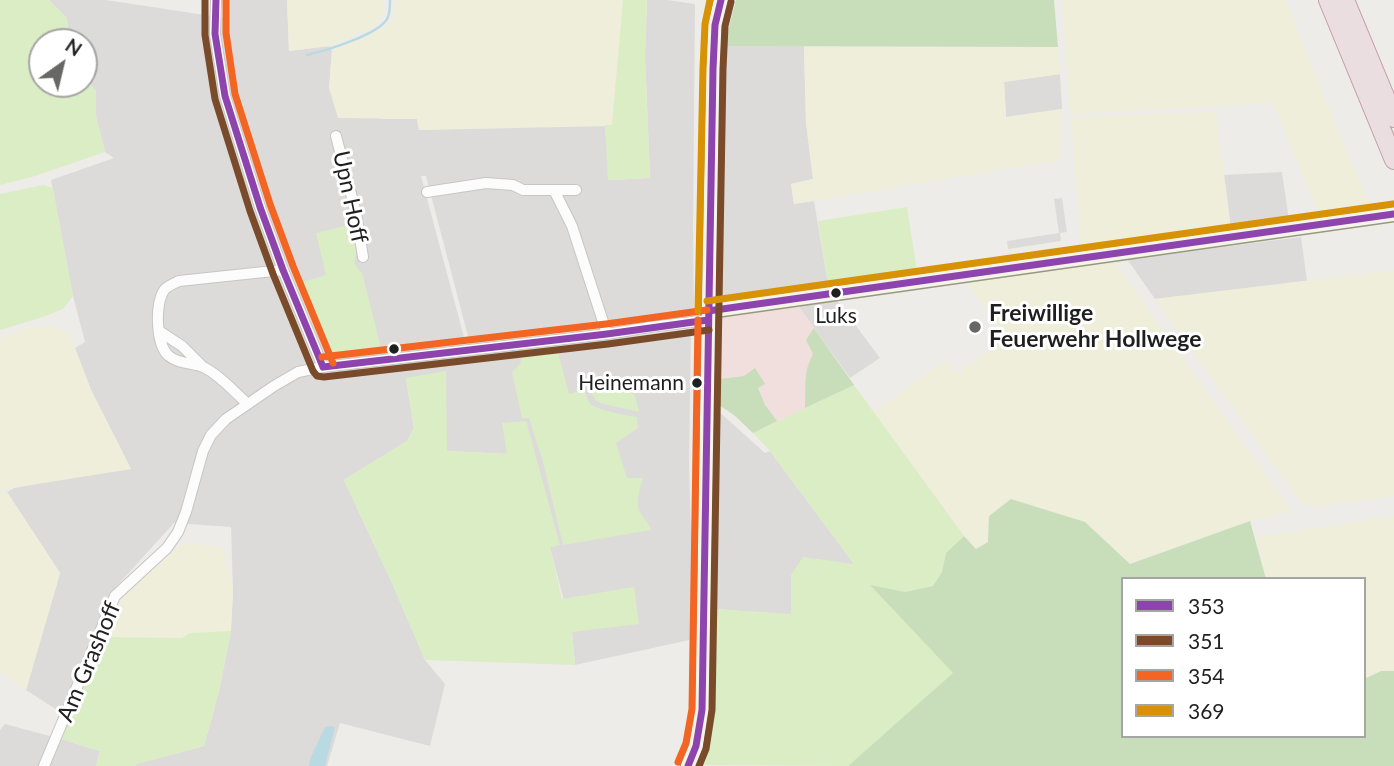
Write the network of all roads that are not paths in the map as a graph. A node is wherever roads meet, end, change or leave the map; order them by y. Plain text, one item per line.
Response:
1 (216, 0) edge
2 (721, 0) edge
3 (1328, 0) edge
4 (1345, 0) edge
5 (1394, 118) edge
6 (336, 136) dead end
7 (1394, 160) edge
8 (554, 190) junction
9 (576, 190) dead end
10 (427, 192) dead end
11 (1394, 214) edge
12 (363, 257) dead end
13 (283, 270) junction
14 (708, 315) junction
15 (159, 331) junction
16 (607, 334) junction
17 (204, 367) junction
18 (323, 368) junction
19 (247, 403) junction
20 (44, 766) edge
21 (688, 766) edge

1 - 13 street
2 - 14 street
3 - 7 highway
4 - 5 highway
6 - 12 street, Upn Hoff
8 - 9 street
8 - 10 street
8 - 16 street
11 - 14 street
13 - 15 street
13 - 18 street
14 - 16 street, Am Grashoff
14 - 21 street
15 - 17 street
15 - 17 street
16 - 18 street, Am Grashoff
17 - 19 street
18 - 19 street, Am Grashoff
19 - 20 street, Am Grashoff

